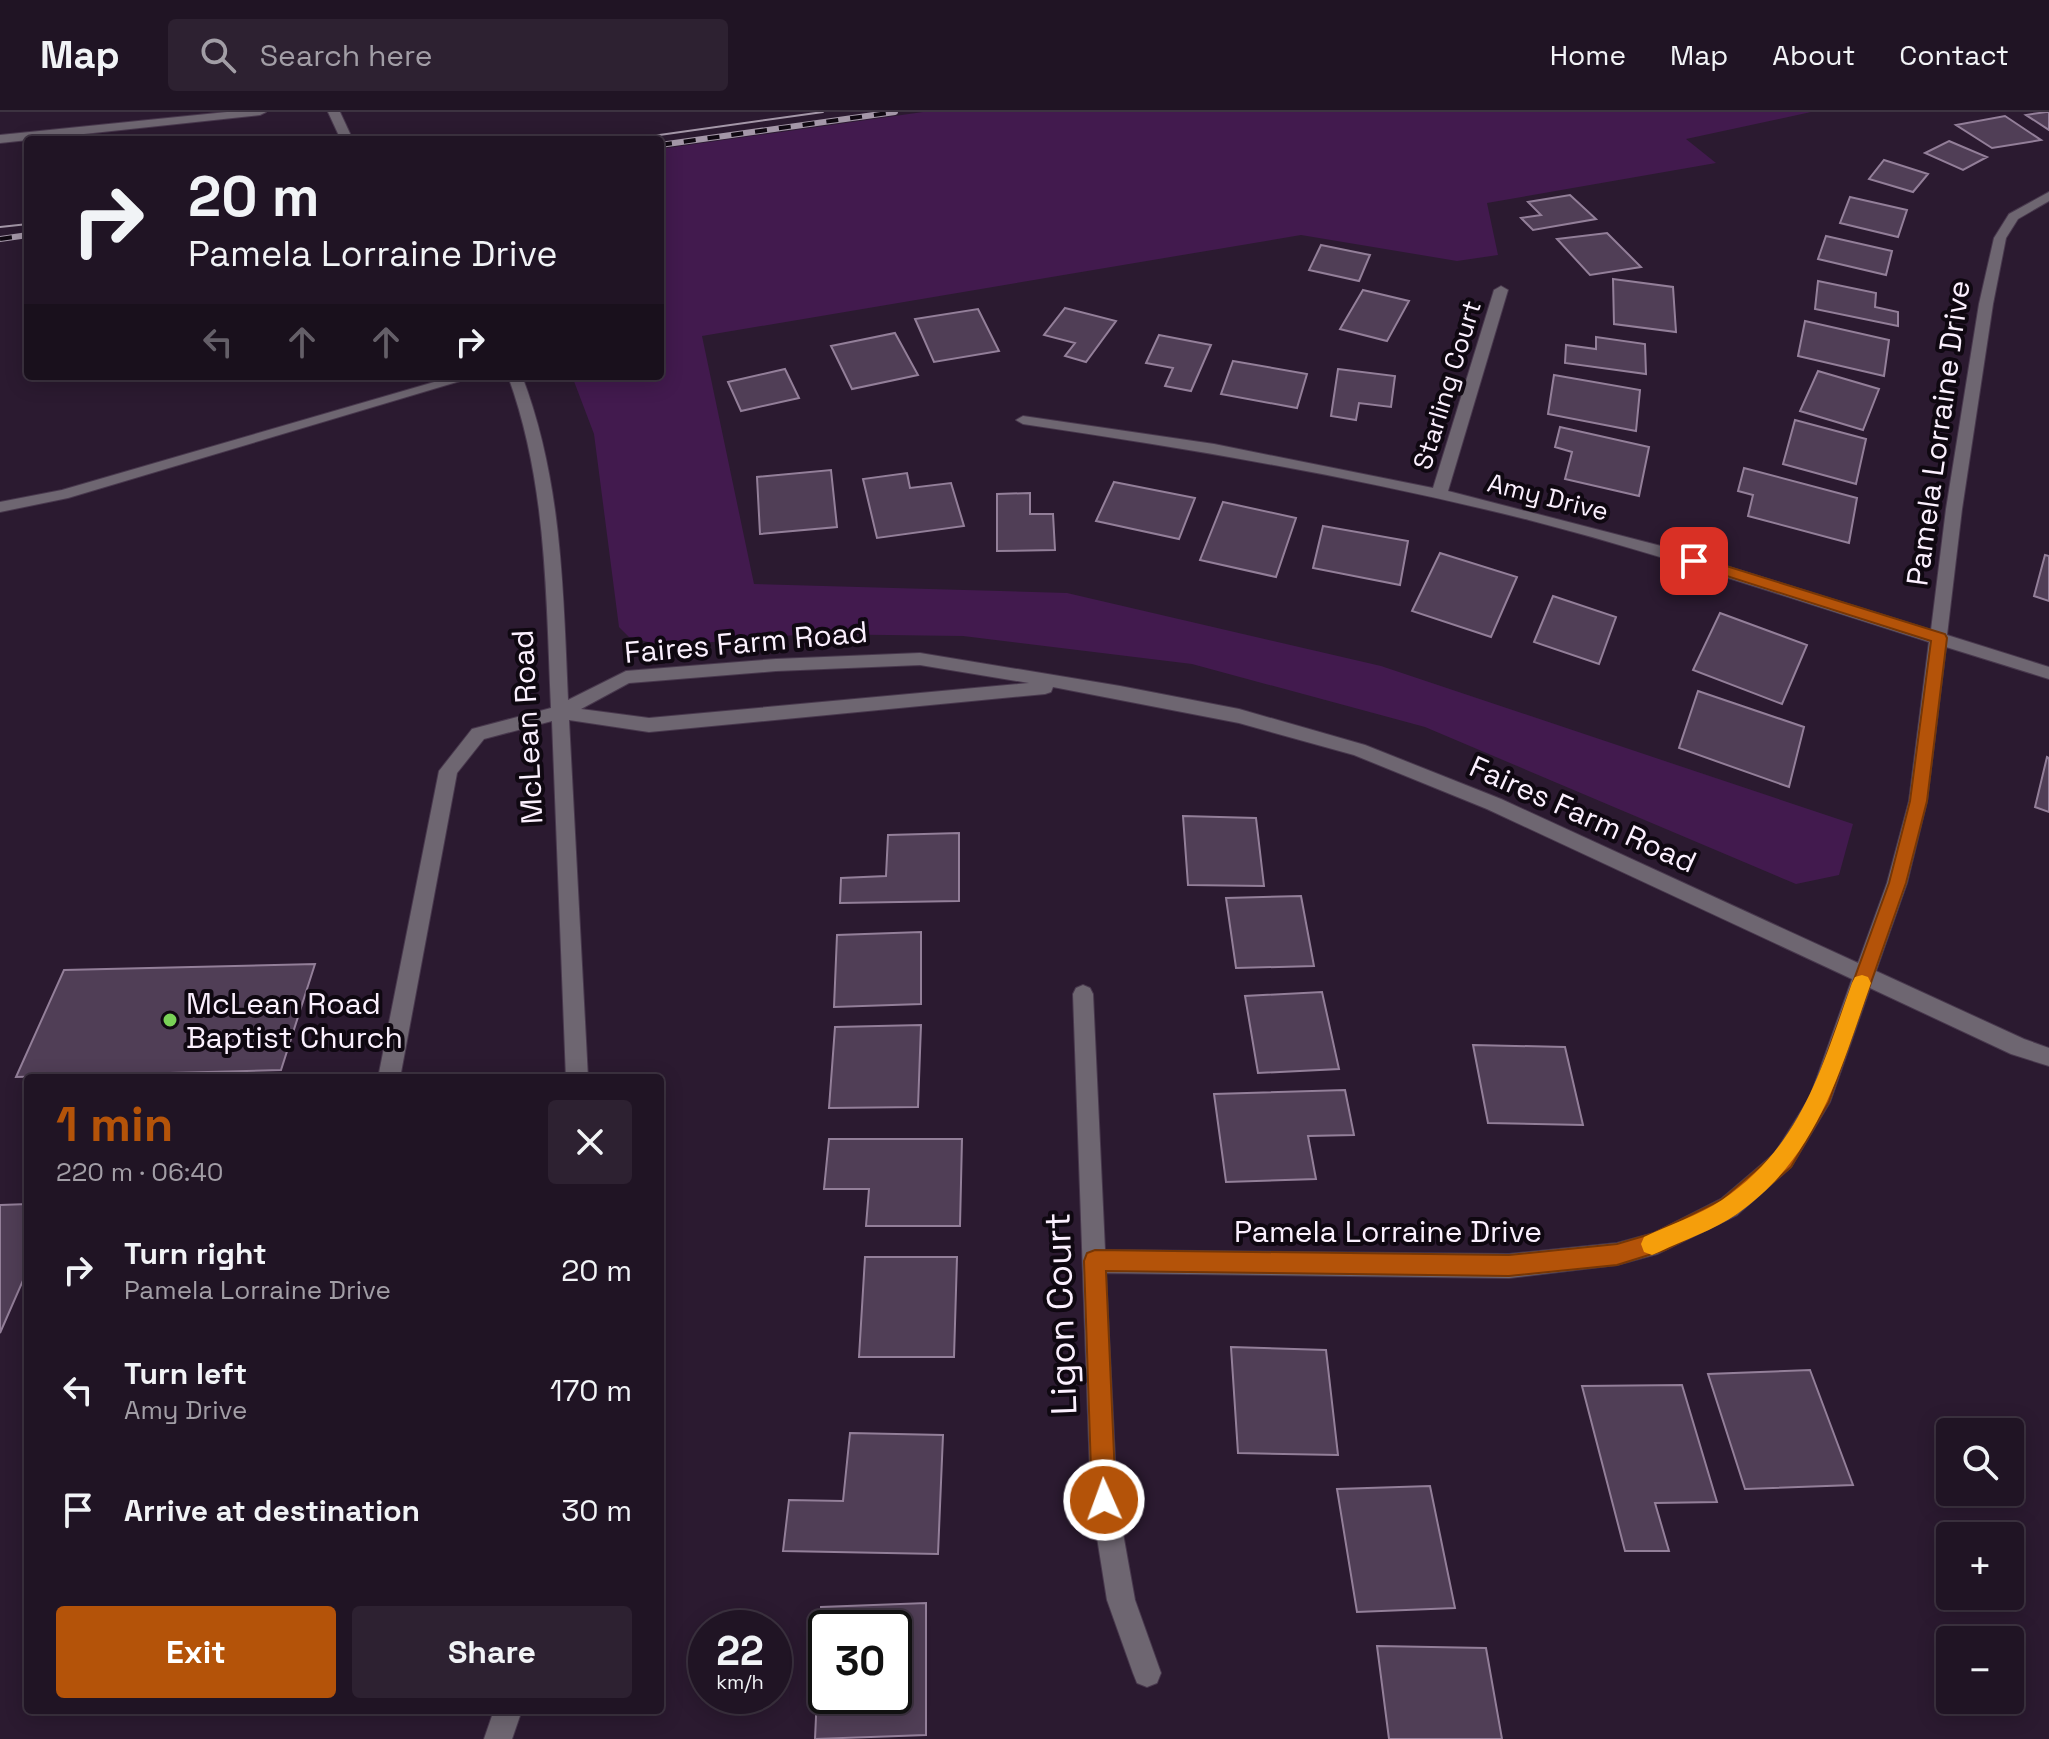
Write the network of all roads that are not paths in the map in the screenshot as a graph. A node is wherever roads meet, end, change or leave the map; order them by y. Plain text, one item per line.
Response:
1 (260, 112) edge
2 (334, 112) edge
3 (29, 136) edge
4 (345, 136) edge
5 (24, 137) edge
6 (0, 139) edge
7 (2049, 196) edge
8 (1501, 290) dead end
9 (456, 380) edge
10 (517, 380) edge
11 (1023, 420) dead end
12 (1439, 494) junction
13 (0, 507) edge
14 (1939, 638) junction
15 (2049, 673) edge
16 (1073, 686) junction
17 (560, 712) junction
18 (1864, 976) junction
19 (1083, 994) dead end
20 (2049, 1057) edge
21 (390, 1074) edge
22 (577, 1074) edge
23 (1095, 1261) junction
24 (1147, 1673) dead end
25 (507, 1714) edge
26 (498, 1739) edge

1 - 3 street
2 - 4 street
5 - 6 street
7 - 14 street, Pamela Lorraine Drive
8 - 12 street, Starling Court
9 - 13 street
10 - 17 street, McLean Road
11 - 12 street, Amy Drive
12 - 14 street, Amy Drive
14 - 15 street, Amy Drive
14 - 18 street, Pamela Lorraine Drive
16 - 17 street, Faires Farm Road
16 - 17 street, Faires Farm Road
16 - 18 street, Faires Farm Road
17 - 21 street
17 - 22 street, McLean Road
18 - 20 street, Faires Farm Road
18 - 23 street, Pamela Lorraine Drive
19 - 23 street, Ligon Court
23 - 24 street, Ligon Court
25 - 26 street

